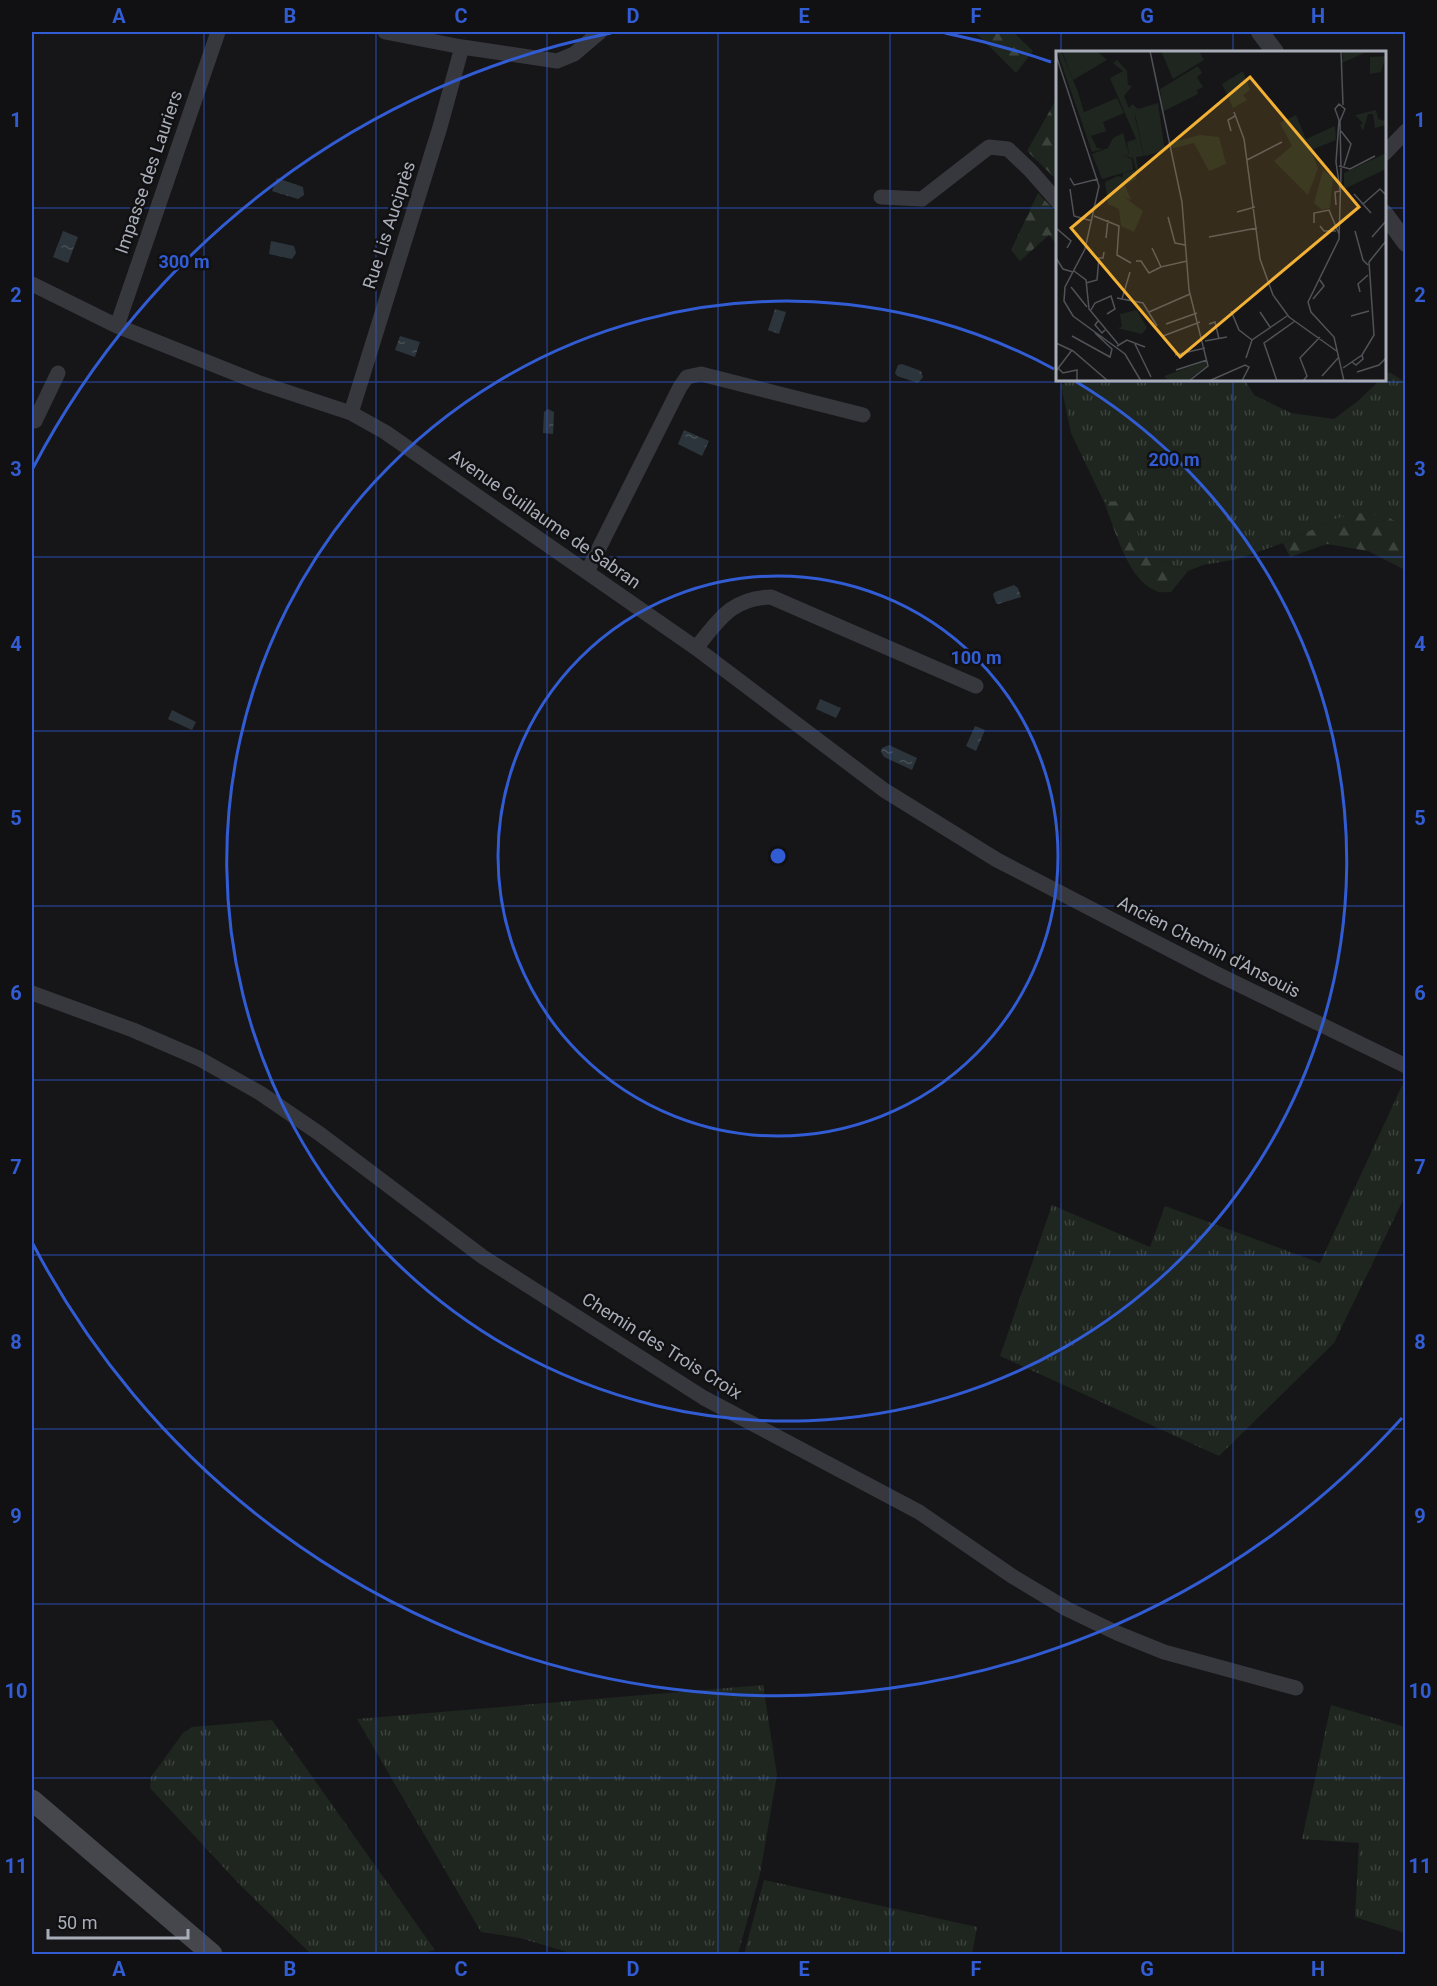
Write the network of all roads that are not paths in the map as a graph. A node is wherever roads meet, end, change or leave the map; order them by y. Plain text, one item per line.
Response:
1 (218, 32) edge
2 (385, 32) edge
3 (600, 32) edge
4 (1260, 32) edge
5 (462, 47) junction
6 (1274, 51) edge
7 (1406, 131) edge
8 (1386, 152) edge
9 (881, 197) dead end
10 (1056, 200) edge
11 (1386, 215) edge
12 (1406, 243) edge
13 (32, 284) edge
14 (117, 326) junction
15 (58, 373) dead end
16 (351, 413) junction
17 (864, 416) dead end
18 (32, 419) edge
19 (587, 572) junction
20 (696, 648) junction
21 (976, 686) dead end
22 (997, 860) joint
23 (32, 993) edge
24 (1406, 1066) edge
25 (1296, 1688) dead end
26 (32, 1800) edge
27 (212, 1954) edge

1 - 14 street, Impasse des Lauriers
2 - 5 street
3 - 5 street
4 - 6 street
5 - 16 street, Rue Lis Auciprès
7 - 8 street
9 - 10 street
11 - 12 street
13 - 14 street, Avenue Guillaume de Sabran
14 - 16 street, Avenue Guillaume de Sabran
15 - 18 street
16 - 19 street, Avenue Guillaume de Sabran
17 - 19 street
19 - 20 street, Avenue Guillaume de Sabran
20 - 21 street
20 - 22 street, Avenue Guillaume de Sabran
22 - 24 street, Ancien Chemin d'Ansouis
23 - 25 street, Chemin des Trois Croix
26 - 27 main road

